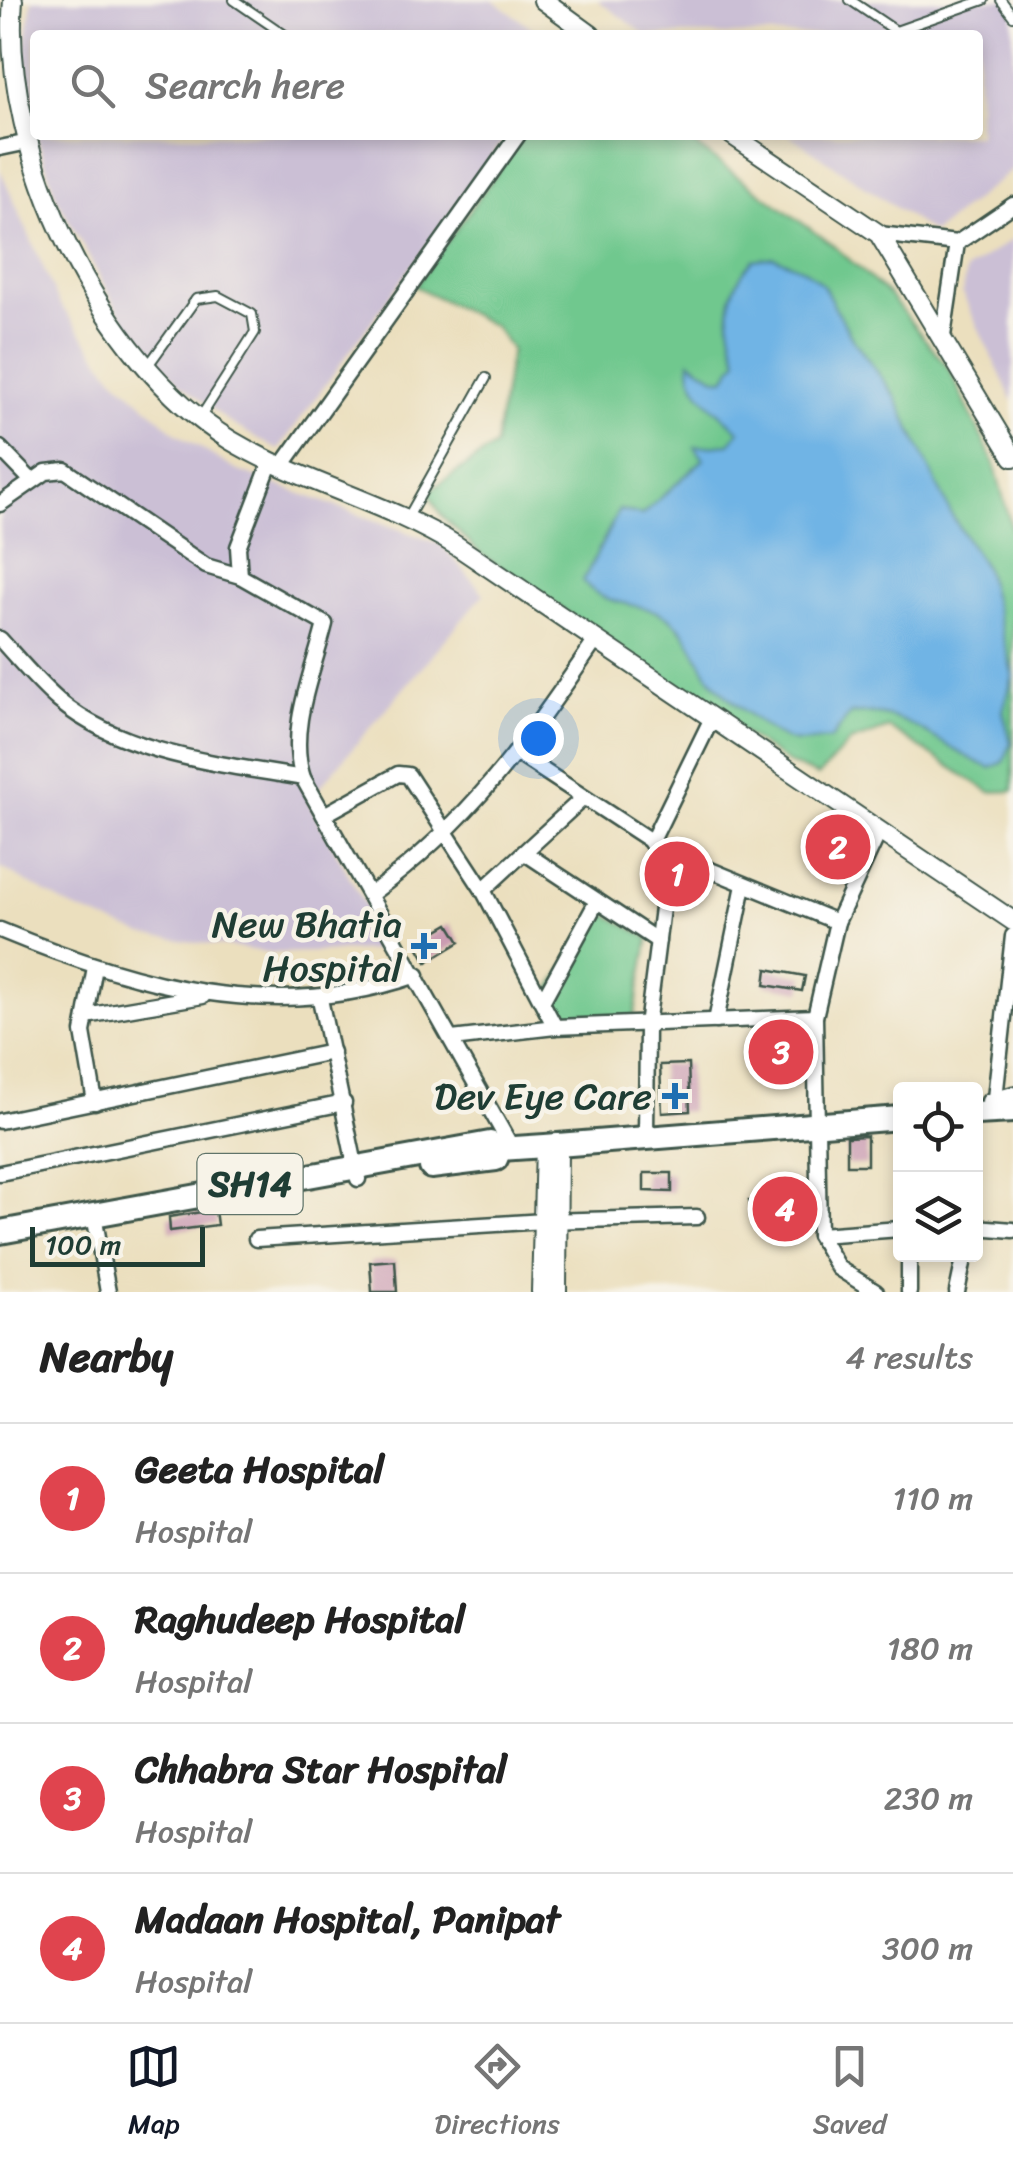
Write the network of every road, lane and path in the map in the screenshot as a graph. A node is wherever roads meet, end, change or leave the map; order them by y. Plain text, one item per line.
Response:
1 (13, 0) edge
2 (234, 0) edge
3 (543, 0) edge
4 (850, 0) edge
5 (984, 0) edge
6 (1000, 0) edge
7 (1013, 16) edge
8 (278, 30) edge
9 (585, 30) edge
10 (895, 30) edge
11 (899, 30) edge
12 (514, 140) edge
13 (739, 140) edge
14 (10, 146) edge
15 (1013, 205) edge
16 (879, 234) junction
17 (956, 243) junction
18 (944, 336) junction
19 (145, 370) junction
20 (486, 378) dead end
21 (200, 418) junction
22 (0, 448) edge
23 (1013, 456) edge
24 (276, 464) junction
25 (32, 481) junction
26 (0, 504) edge
27 (406, 519) junction
28 (240, 576) junction
29 (0, 639) edge
30 (596, 640) junction
31 (712, 718) junction
32 (518, 754) junction
33 (302, 778) junction
34 (582, 799) junction
35 (324, 815) junction
36 (879, 832) junction
37 (448, 833) junction
38 (651, 844) junction
39 (525, 853) junction
40 (669, 853) junction
41 (744, 885) junction
42 (483, 890) junction
43 (370, 894) junction
44 (596, 903) junction
45 (1013, 920) edge
46 (837, 922) junction
47 (0, 930) edge
48 (1013, 936) edge
49 (658, 941) junction
50 (95, 967) junction
51 (417, 975) junction
52 (216, 994) junction
53 (320, 999) junction
54 (543, 1000) junction
55 (86, 1016) junction
56 (815, 1017) junction
57 (716, 1021) junction
58 (647, 1026) junction
59 (555, 1028) junction
60 (452, 1040) junction
61 (332, 1052) junction
62 (1013, 1094) edge
63 (95, 1102) junction
64 (344, 1104) junction
65 (1004, 1104) edge
66 (983, 1116) edge
67 (893, 1118) edge
68 (0, 1121) edge
69 (1013, 1121) edge
70 (816, 1123) junction
71 (646, 1137) junction
72 (551, 1146) junction
73 (506, 1148) junction
74 (0, 1172) edge
75 (357, 1172) junction
76 (697, 1217) dead end
77 (551, 1220) junction
78 (96, 1222) junction
79 (983, 1228) edge
80 (893, 1230) edge
81 (1013, 1230) edge
82 (819, 1235) junction
83 (1, 1237) edge
84 (256, 1238) dead end
85 (909, 1262) edge
86 (964, 1262) edge
87 (108, 1292) edge
88 (541, 1292) edge
89 (557, 1292) edge
90 (876, 1292) edge
91 (909, 1292) edge
92 (958, 1292) edge

1 - 14 street
2 - 8 lane
3 - 9 street
4 - 10 lane
5 - 11 lane
6 - 7 lane
12 - 24 street
13 - 16 street
14 - 19 street
15 - 17 street
16 - 17 street
16 - 18 street
17 - 18 street
18 - 23 street
19 - 21 street
19 - 21 lane
20 - 27 lane
21 - 24 street
22 - 25 street
24 - 27 street
24 - 28 street
25 - 26 street
25 - 28 street
27 - 30 street
28 - 33 street
29 - 33 street
30 - 31 street
30 - 32 street
31 - 36 street
31 - 38 street
32 - 34 street
32 - 37 street
33 - 35 street
34 - 38 street
34 - 39 street
35 - 37 street
35 - 43 street
36 - 45 street
36 - 46 street
37 - 42 street
37 - 43 street
38 - 40 street
39 - 42 street
39 - 44 street
40 - 41 street
40 - 49 street
41 - 46 street
41 - 57 street
42 - 54 street
43 - 51 street
44 - 49 street
44 - 54 street
46 - 56 street
47 - 50 street
48 - 65 street
49 - 58 street
50 - 52 street
50 - 55 street
51 - 53 street
51 - 60 street
52 - 53 street
52 - 55 street
53 - 61 street
54 - 59 street
55 - 63 street
56 - 57 street
56 - 70 street
57 - 58 street
58 - 59 street
58 - 71 street
59 - 60 street
60 - 73 street
61 - 63 street
61 - 64 street
62 - 65 street
63 - 68 street
64 - 74 street
64 - 75 street
66 - 69 street
67 - 70 main road, SH14
70 - 71 main road, SH14
70 - 82 street
71 - 72 main road, SH14
72 - 73 main road, SH14
72 - 77 street
73 - 75 main road, SH14
75 - 78 main road, SH14
76 - 77 street
77 - 84 street
77 - 88 street
77 - 89 street
78 - 83 main road, SH14
78 - 87 street
79 - 81 street
80 - 82 street
82 - 90 street
85 - 91 street
86 - 92 street

